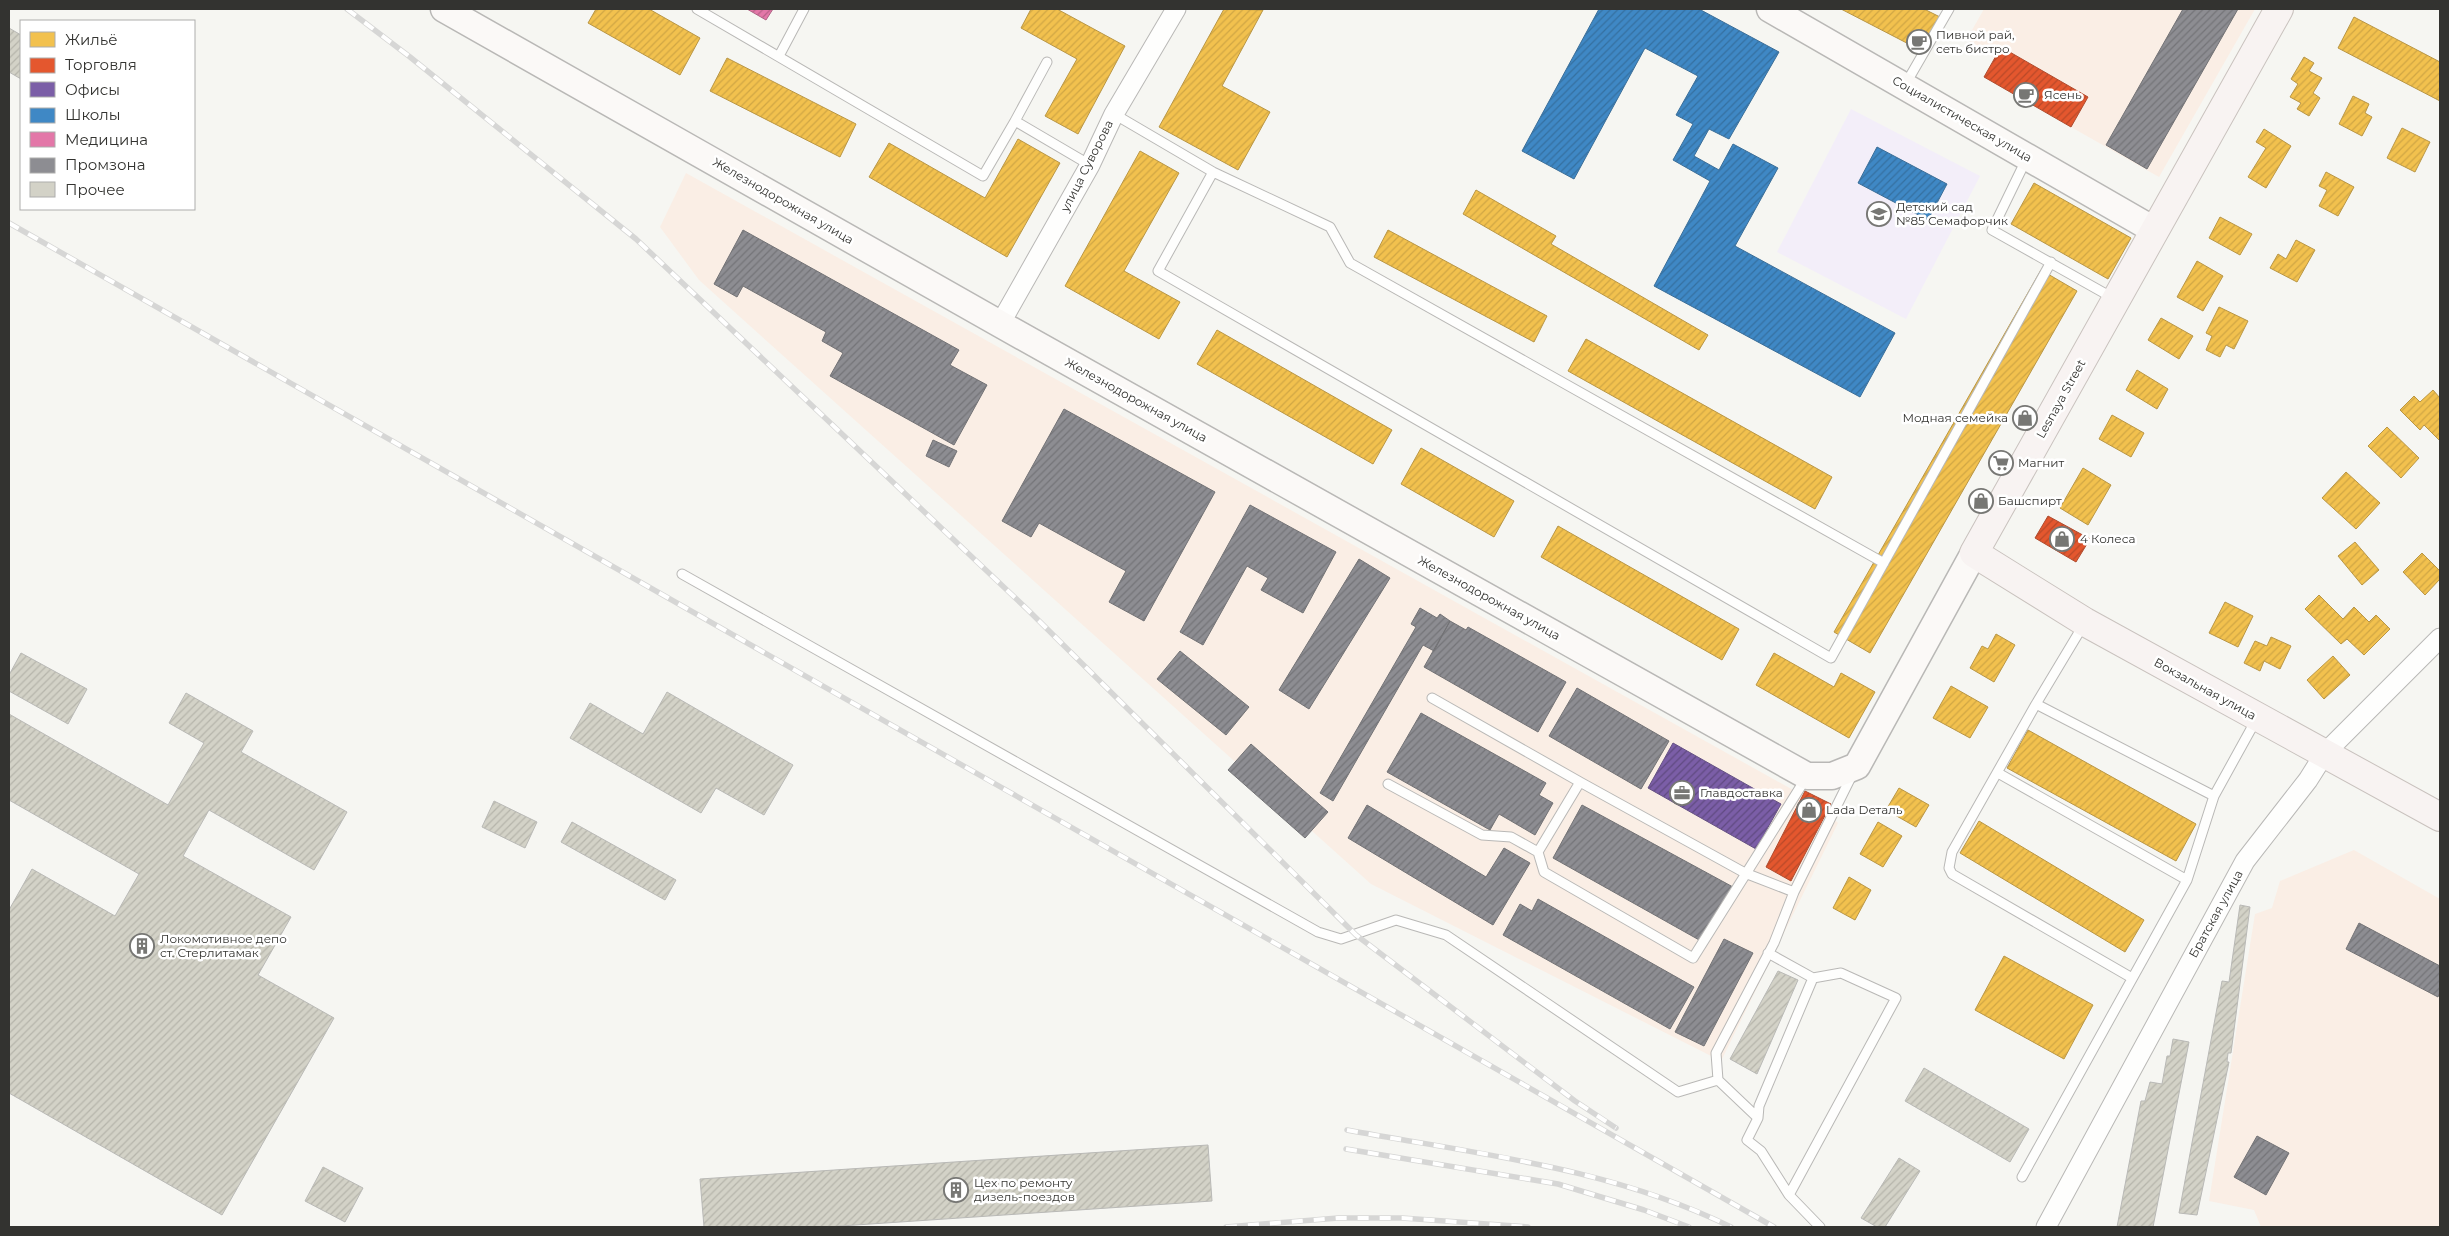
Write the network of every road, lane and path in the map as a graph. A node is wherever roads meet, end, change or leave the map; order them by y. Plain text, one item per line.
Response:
1 (444, 9) edge
2 (697, 9) edge
3 (804, 9) edge
4 (1176, 9) edge
5 (1770, 9) edge
6 (1948, 9) edge
7 (2279, 9) edge
8 (778, 56) junction
9 (1047, 62) dead end
10 (1905, 85) junction
11 (1114, 114) junction
12 (1015, 121) junction
13 (2027, 157) junction
14 (1090, 165) junction
15 (1213, 172) junction
16 (2154, 230) junction
17 (2051, 262) junction
18 (2117, 300) junction
19 (1000, 324) junction
20 (1974, 553) junction
21 (1884, 563) junction
22 (682, 574) dead end
23 (2085, 622) junction
24 (2440, 638) edge
25 (1432, 698) dead end
26 (2036, 704) junction
27 (2257, 718) junction
28 (2325, 753) junction
29 (1856, 766) junction
30 (1998, 773) junction
31 (1820, 776) junction
32 (1580, 782) junction
33 (1388, 784) dead end
34 (2214, 796) junction
35 (2440, 817) edge
36 (1538, 852) junction
37 (1745, 872) junction
38 (2187, 880) junction
39 (1794, 892) junction
40 (1768, 953) junction
41 (1812, 978) junction
42 (2132, 978) junction
43 (1718, 1080) junction
44 (1758, 1118) junction
45 (2022, 1177) dead end
46 (1789, 1195) junction
47 (1820, 1227) edge
48 (2046, 1227) edge

1 - 19 main road, Железнодорожная улица
2 - 8 lane
3 - 8 lane
4 - 11 street, улица Суворова
5 - 10 main road, Социалистическая улица
6 - 10 lane
7 - 16 main road, Lesnaya Street
8 - 12 lane
9 - 12 lane
10 - 13 main road, Социалистическая улица
11 - 14 street, улица Суворова
11 - 15 lane
12 - 14 lane
13 - 16 main road, Социалистическая улица
13 - 17 lane
14 - 19 street, улица Суворова
15 - 21 lane
15 - 21 lane
16 - 18 main road, Lesnaya Street
17 - 18 lane
17 - 21 lane
18 - 20 main road, Lesnaya Street
19 - 31 main road, Железнодорожная улица
20 - 23 main road, Вокзальная улица
20 - 29 main road, Lesnaya Street
22 - 43 lane
23 - 26 lane
23 - 27 main road, Вокзальная улица
24 - 28 street, Братская улица
25 - 32 lane
26 - 30 lane
26 - 34 lane
27 - 28 main road, Вокзальная улица
27 - 34 lane
28 - 35 main road, Вокзальная улица
28 - 48 street, Братская улица
29 - 31 main road
29 - 39 lane
30 - 38 lane
30 - 42 lane
31 - 37 lane
32 - 36 lane
32 - 37 lane
33 - 36 lane
34 - 38 lane
36 - 37 lane
37 - 39 lane
38 - 42 lane
39 - 40 lane
40 - 41 lane
40 - 43 lane
41 - 44 lane
41 - 46 lane
42 - 45 lane
43 - 44 lane
44 - 46 lane
46 - 47 lane

